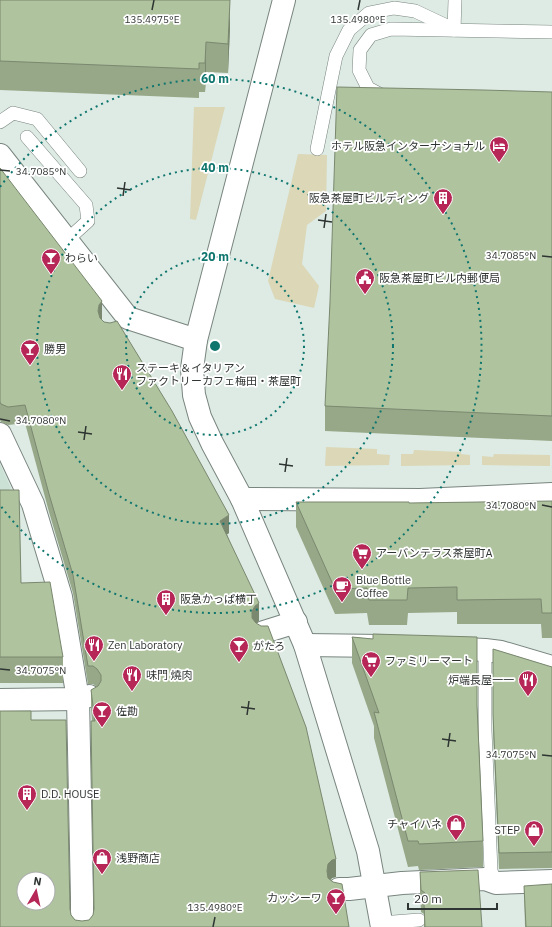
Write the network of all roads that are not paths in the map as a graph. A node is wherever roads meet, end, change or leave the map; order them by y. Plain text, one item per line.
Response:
1 (284, 0) edge
2 (455, 0) edge
3 (454, 30) junction
4 (552, 32) edge
5 (396, 99) edge
6 (0, 122) edge
7 (27, 137) dead end
8 (317, 148) dead end
9 (0, 155) edge
10 (80, 171) dead end
11 (67, 240) junction
12 (196, 340) junction
13 (0, 434) edge
14 (552, 494) edge
15 (242, 499) junction
16 (296, 622) junction
17 (264, 632) edge
18 (305, 645) junction
19 (402, 647) edge
20 (424, 647) edge
21 (485, 650) junction
22 (552, 667) edge
23 (83, 698) junction
24 (0, 700) edge
25 (552, 881) edge
26 (496, 883) junction
27 (375, 886) junction
28 (339, 889) edge
29 (419, 920) dead end
30 (382, 925) edge
31 (82, 927) edge

1 - 12 street
2 - 3 lane
3 - 4 lane
3 - 5 lane
3 - 8 lane
6 - 10 lane
7 - 11 lane
9 - 11 street
11 - 12 street
12 - 15 street
13 - 23 street
14 - 15 street
15 - 16 street
16 - 17 street
16 - 18 street
18 - 19 street
18 - 27 street
20 - 21 street
21 - 22 street
21 - 26 lane
23 - 24 street
23 - 31 street
25 - 26 street
26 - 27 street
27 - 28 street
27 - 30 street
29 - 30 lane

